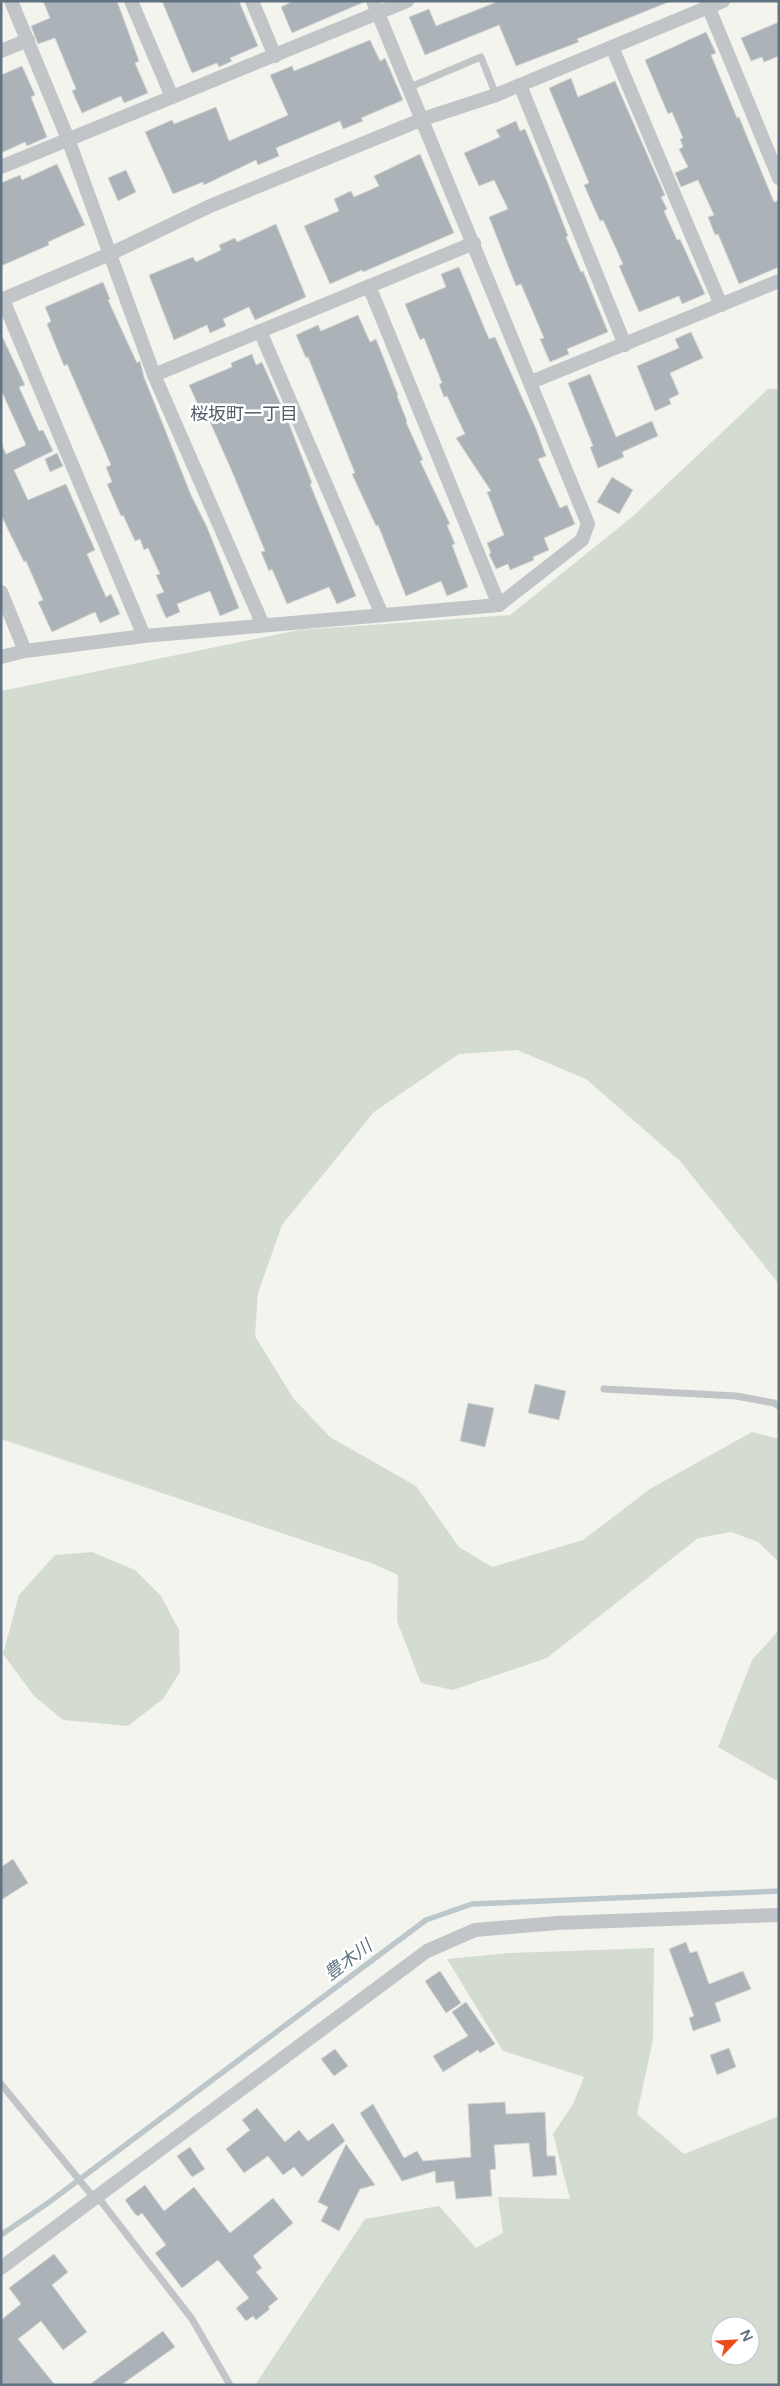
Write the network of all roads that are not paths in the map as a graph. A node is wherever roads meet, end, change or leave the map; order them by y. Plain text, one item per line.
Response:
1 (11, 1) edge
2 (131, 1) edge
3 (252, 1) edge
4 (407, 1) edge
5 (723, 1) edge
6 (707, 4) edge
7 (375, 7) edge
8 (28, 40) junction
9 (612, 47) junction
10 (1, 52) edge
11 (275, 56) junction
12 (520, 86) junction
13 (410, 87) junction
14 (496, 95) junction
15 (172, 98) junction
16 (423, 119) junction
17 (68, 139) junction
18 (1, 167) edge
19 (779, 178) edge
20 (474, 243) junction
21 (112, 253) junction
22 (779, 281) edge
23 (369, 286) junction
24 (2, 300) edge
25 (721, 305) junction
26 (260, 331) junction
27 (625, 345) junction
28 (154, 375) junction
29 (531, 382) junction
30 (1, 592) edge
31 (499, 605) junction
32 (382, 615) junction
33 (263, 625) junction
34 (144, 636) junction
35 (26, 651) junction
36 (1, 657) edge
37 (604, 1389) dead end
38 (779, 1406) edge
39 (779, 1915) edge
40 (1, 2084) edge
41 (93, 2194) junction
42 (1, 2268) edge
43 (230, 2385) edge

1 - 8 street
2 - 15 street
3 - 11 street
4 - 7 street
5 - 6 street
6 - 9 street
6 - 19 street
7 - 11 street
7 - 13 street
8 - 10 street
8 - 17 street
9 - 12 street
9 - 25 street
11 - 15 street
12 - 14 street
12 - 27 street
13 - 14 lane
13 - 16 street
14 - 16 street
15 - 17 street
16 - 20 street
16 - 21 street
17 - 18 street
17 - 21 street
20 - 23 street
20 - 29 street
21 - 24 street
21 - 28 street
22 - 25 street
23 - 26 street
23 - 31 street
24 - 34 street
25 - 27 street
26 - 28 street
26 - 32 street
27 - 29 street
28 - 33 street
29 - 31 street
30 - 35 street
31 - 32 street
32 - 33 street
33 - 34 street
34 - 35 street
35 - 36 street
37 - 38 lane
39 - 41 street
40 - 41 lane
41 - 42 street
41 - 43 lane

